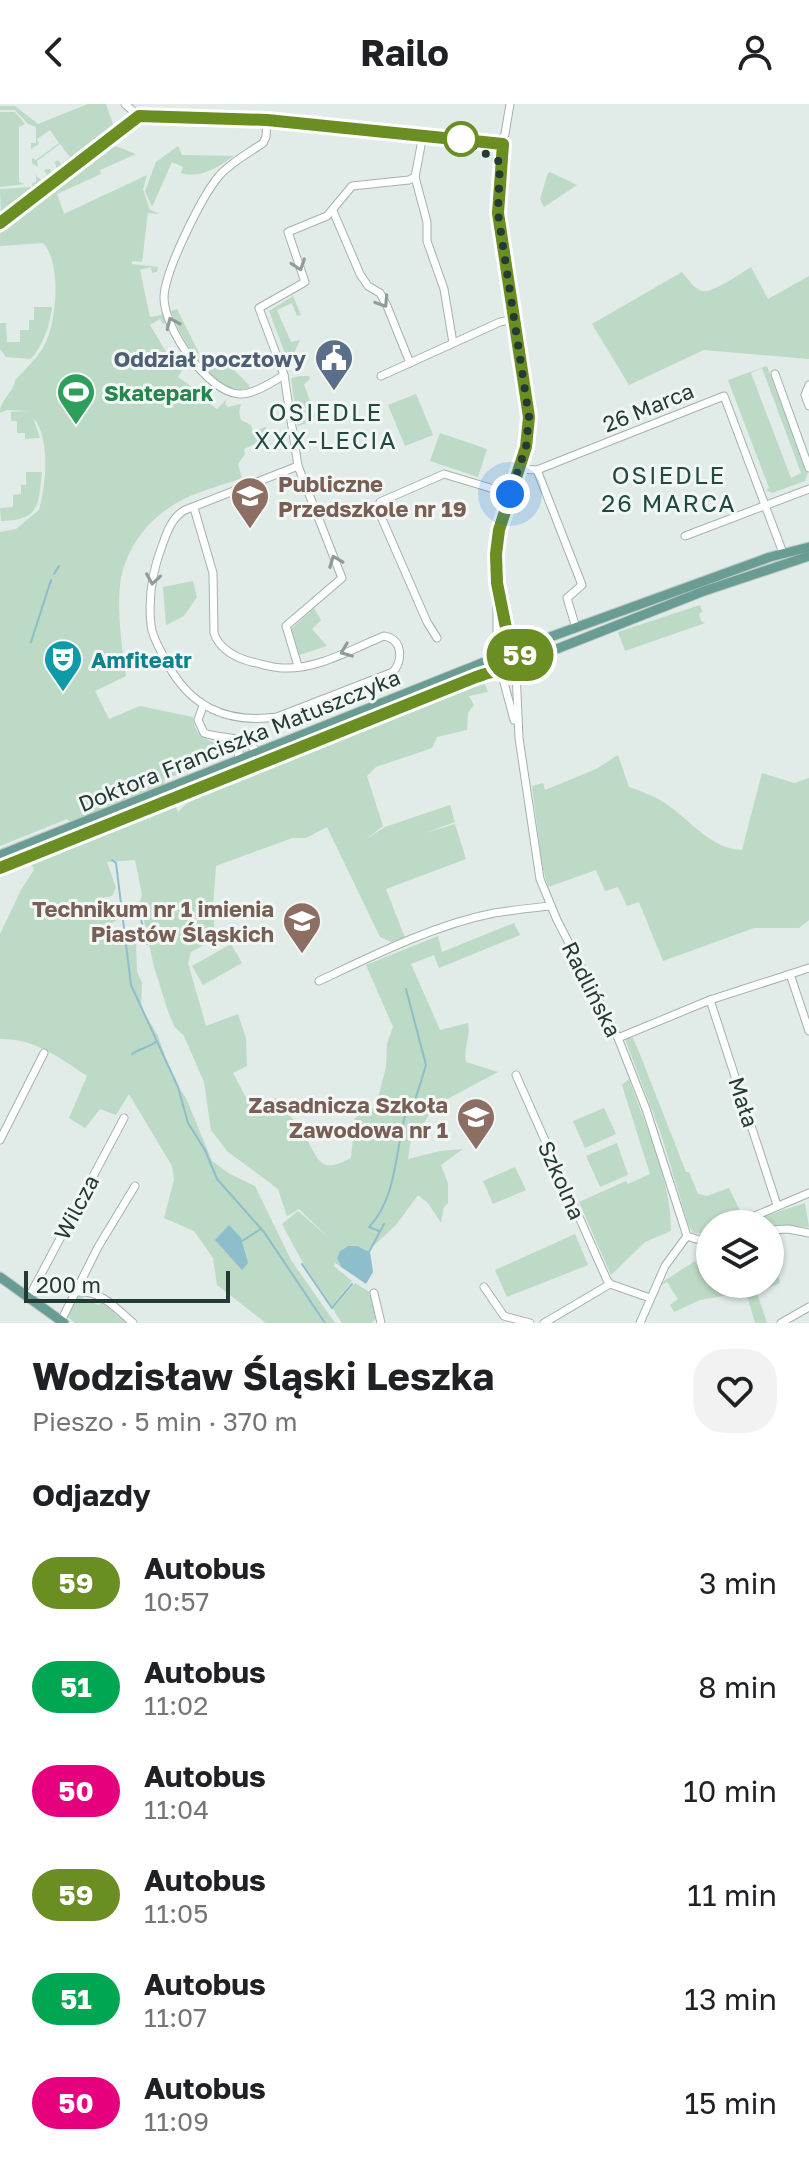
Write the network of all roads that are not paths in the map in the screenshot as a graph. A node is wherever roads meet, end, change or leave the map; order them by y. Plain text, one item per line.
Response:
1 (125, 104) edge
2 (510, 104) edge
3 (139, 116) junction
4 (267, 120) junction
5 (423, 135) junction
6 (503, 144) junction
7 (415, 177) junction
8 (330, 213) junction
9 (0, 223) edge
10 (514, 319) junction
11 (453, 343) junction
12 (410, 363) junction
13 (775, 374) dead end
14 (284, 375) junction
15 (381, 376) dead end
16 (809, 385) edge
17 (809, 406) edge
18 (298, 466) junction
19 (809, 468) edge
20 (519, 469) junction
21 (537, 470) junction
22 (809, 489) edge
23 (510, 494) junction
24 (765, 505) junction
25 (194, 508) junction
26 (685, 536) dead end
27 (809, 547) edge
28 (783, 553) junction
29 (809, 556) edge
30 (497, 583) junction
31 (576, 628) junction
32 (437, 638) dead end
33 (514, 648) junction
34 (497, 649) junction
35 (492, 659) junction
36 (298, 666) junction
37 (519, 667) junction
38 (499, 673) junction
39 (203, 706) junction
40 (231, 738) junction
41 (519, 738) junction
42 (260, 756) junction
43 (238, 759) junction
44 (0, 855) edge
45 (0, 868) edge
46 (550, 906) junction
47 (809, 968) edge
48 (790, 974) junction
49 (319, 981) dead end
50 (710, 1000) junction
51 (809, 1031) edge
52 (618, 1038) junction
53 (44, 1053) dead end
54 (516, 1075) dead end
55 (124, 1118) dead end
56 (0, 1140) edge
57 (135, 1186) dead end
58 (809, 1193) edge
59 (777, 1205) junction
60 (766, 1210) edge
61 (784, 1229) edge
62 (809, 1233) edge
63 (687, 1236) junction
64 (696, 1238) edge
65 (0, 1277) edge
66 (610, 1284) junction
67 (484, 1287) dead end
68 (77, 1292) junction
69 (374, 1293) dead end
70 (29, 1297) junction
71 (650, 1298) junction
72 (809, 1308) edge
73 (63, 1322) edge
74 (133, 1323) edge
75 (381, 1323) edge
76 (530, 1323) edge
77 (544, 1323) edge
78 (640, 1323) edge
79 (781, 1323) edge

1 - 3 street
2 - 6 street
3 - 4 street
3 - 9 street
4 - 5 street
14 -> 4 street
5 - 6 street
5 - 7 street
6 - 10 street
7 - 8 street
7 - 11 street
8 -> 12 street
8 -> 14 street
10 - 11 street
10 - 20 street
11 - 12 street
12 - 15 street
13 - 19 street
14 - 18 street
16 - 17 street
18 - 25 street
36 -> 18 street
20 - 21 street, 26 Marca
20 - 23 street
21 - 24 street, 26 Marca
21 - 31 street
22 - 24 street
23 - 30 street
23 - 32 street
24 - 26 street
24 - 28 street, 26 Marca
25 - 36 street
25 -> 39 street
27 - 28 main road
28 - 31 main road
29 - 37 main road
30 - 33 street
30 - 34 street
31 - 33 main road
33 - 34 main road
33 - 37 main road
34 - 35 main road
35 - 38 main road
35 - 42 main road, Doktora Franciszka Matuszczyka
39 -> 36 street
37 - 38 main road, Doktora Franciszka Matuszczyka
37 - 41 street, Radlińska
38 - 41 street, Radlińska
38 - 42 main road, Doktora Franciszka Matuszczyka
39 - 40 street
40 - 42 street
40 - 43 street
41 - 46 street, Radlińska
42 - 43 main road, Doktora Franciszka Matuszczyka
42 - 45 main road, Doktora Franciszka Matuszczyka
43 - 44 main road, Doktora Franciszka Matuszczyka
46 - 49 street
46 - 52 street, Radlińska
47 - 48 street
48 - 50 street
48 - 51 street
50 - 52 street
50 - 59 street, Mała
52 - 63 street, Radlińska
53 - 56 street
54 - 66 street, Szkolna
55 - 70 street, Wilcza
57 - 68 street
58 - 59 street
59 - 60 street
61 - 62 street
63 - 64 street
63 - 71 street
65 - 70 main road
66 - 71 street
66 - 77 street
67 - 76 street
68 - 73 street
68 - 74 street
69 - 75 street
70 - 73 main road
71 - 78 street
72 - 79 street

